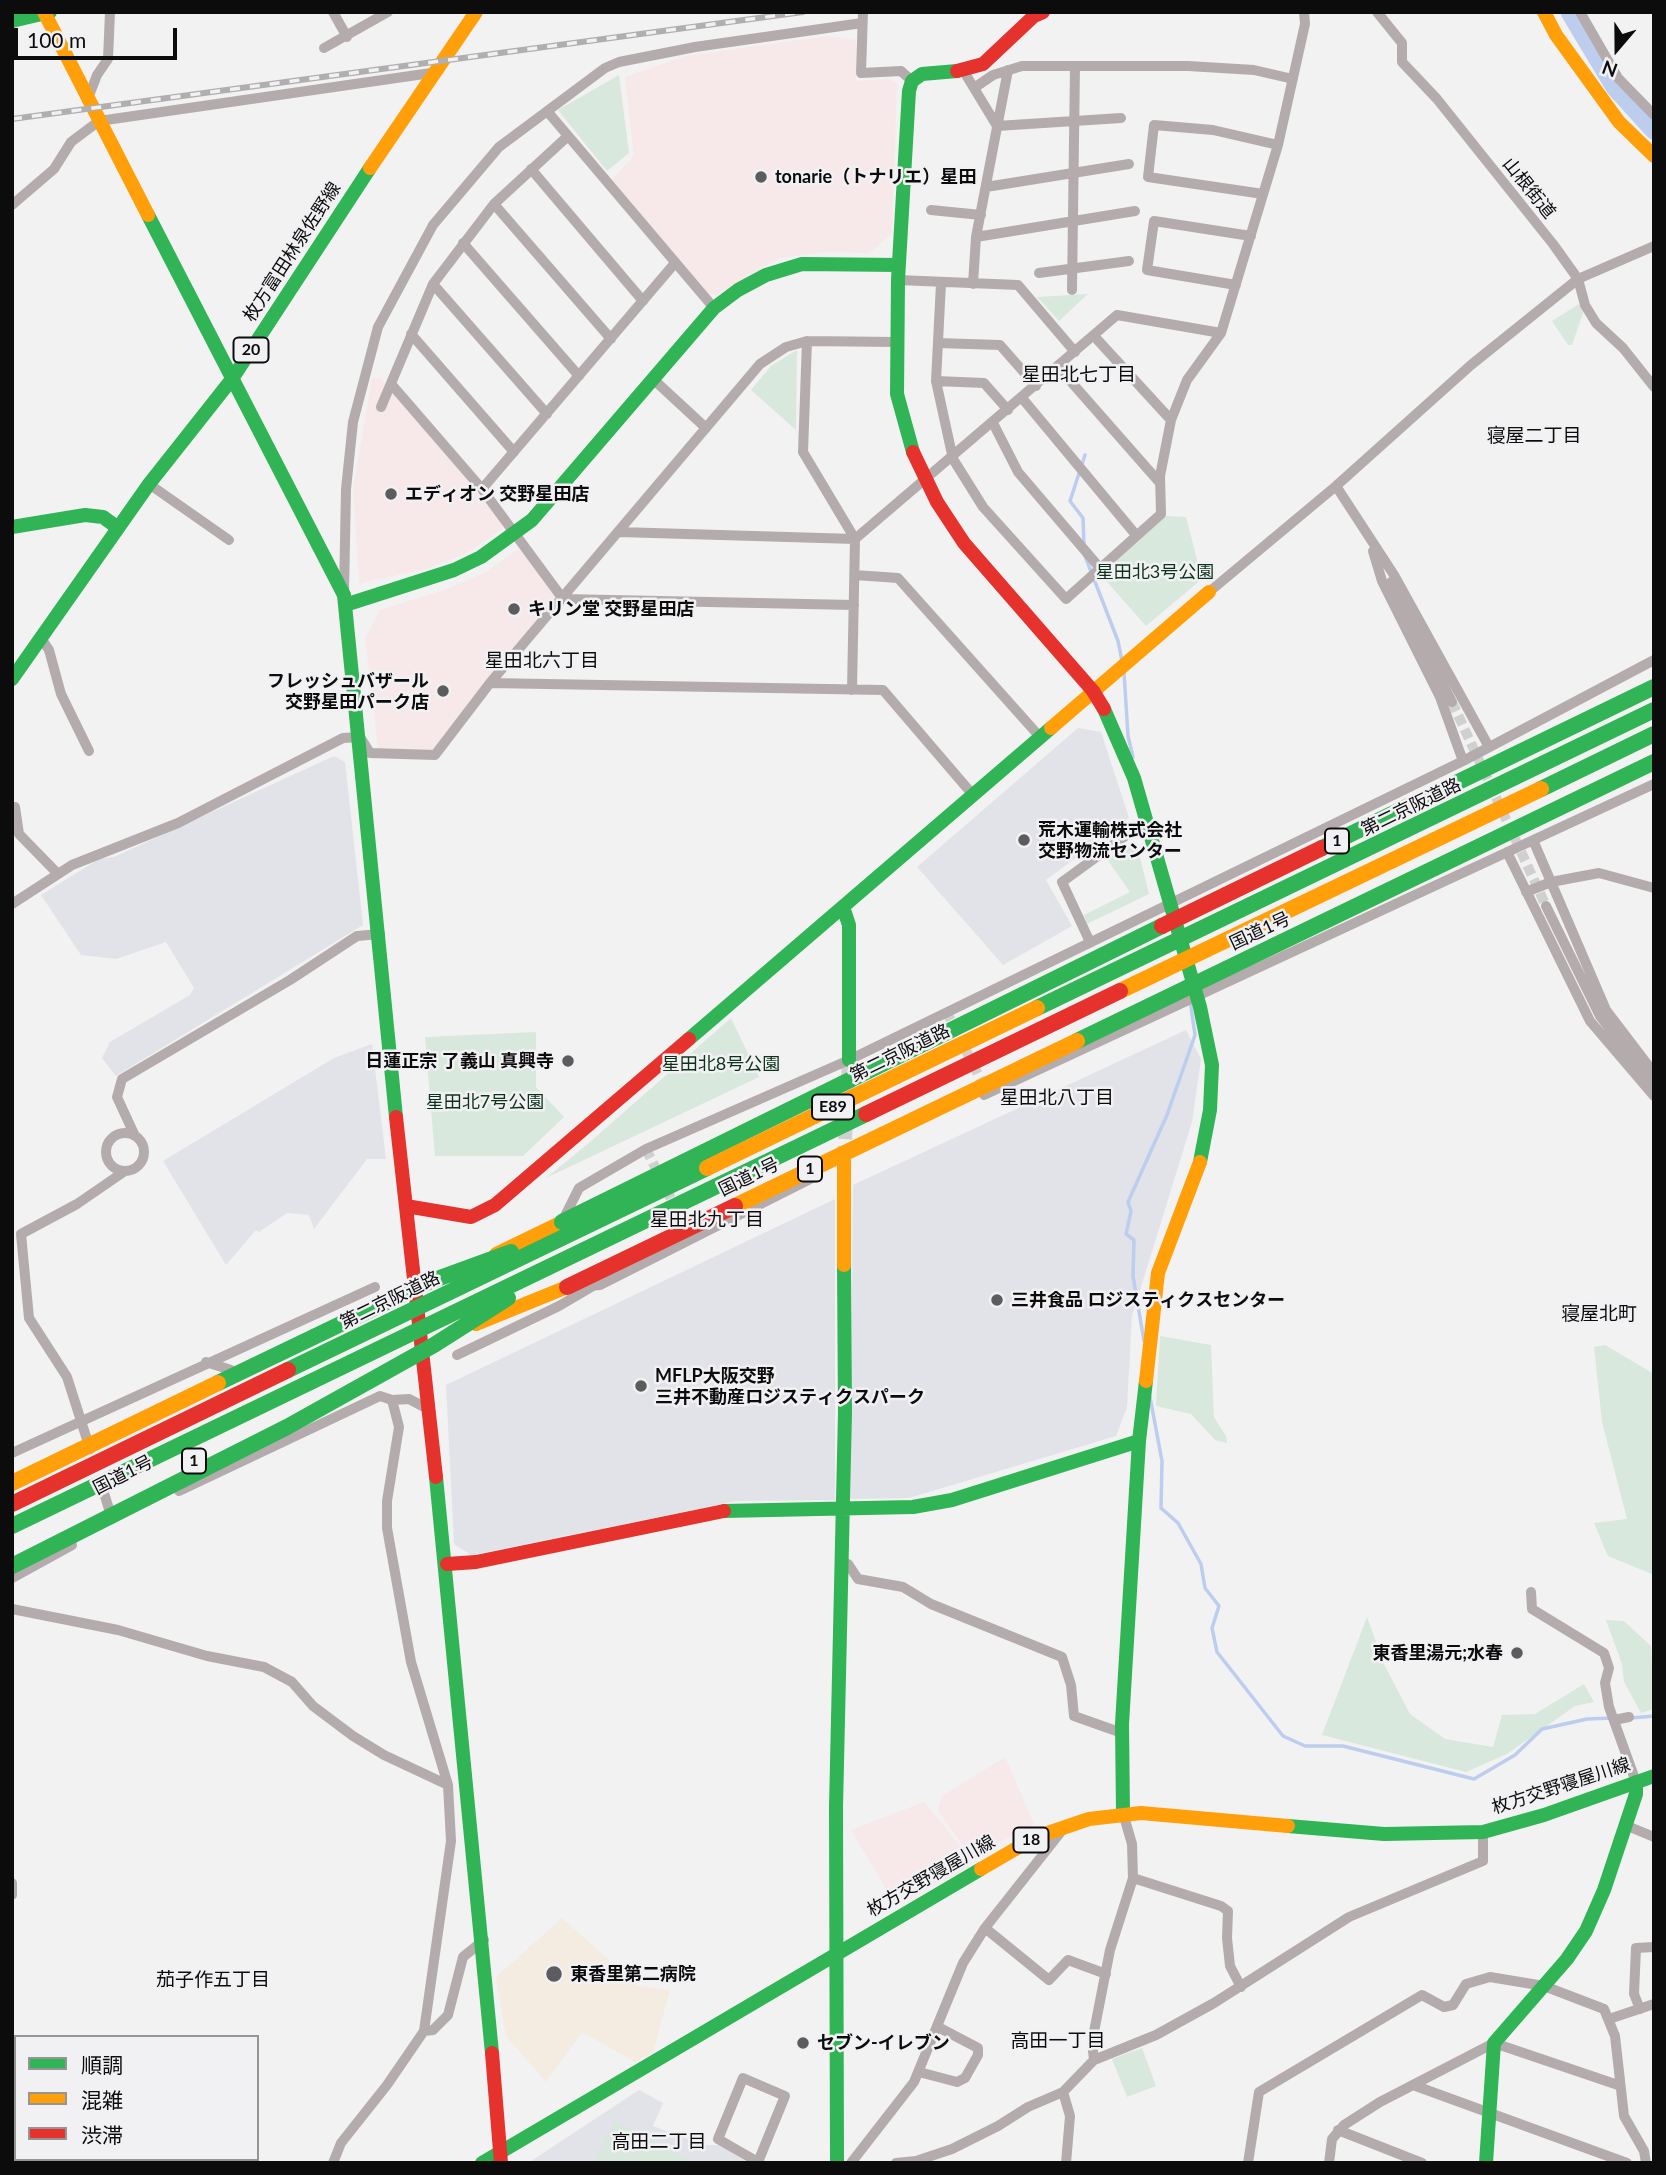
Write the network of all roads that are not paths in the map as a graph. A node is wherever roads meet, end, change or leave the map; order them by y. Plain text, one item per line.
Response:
1 (110, 12) edge
2 (333, 12) edge
3 (388, 12) edge
4 (476, 12) edge
5 (1043, 12) edge
6 (1304, 12) edge
7 (1377, 12) edge
8 (1544, 12) edge
9 (1580, 12) edge
10 (46, 13) edge
11 (863, 18) edge
12 (12, 21) edge
13 (347, 37) junction
14 (324, 48) dead end
15 (1075, 66) junction
16 (963, 70) junction
17 (1008, 70) junction
18 (432, 74) junction
19 (1293, 79) junction
20 (912, 81) junction
21 (974, 88) junction
22 (88, 101) junction
23 (547, 111) junction
24 (1654, 116) edge
25 (1121, 118) dead end
26 (1074, 119) junction
27 (99, 121) junction
28 (998, 126) junction
29 (568, 136) junction
30 (1278, 145) junction
31 (1654, 156) edge
32 (1129, 164) dead end
33 (531, 169) junction
34 (1073, 173) junction
35 (986, 187) junction
36 (1264, 194) junction
37 (494, 204) junction
38 (12, 205) edge
39 (931, 209) dead end
40 (1135, 211) dead end
41 (981, 215) junction
42 (1073, 221) junction
43 (1251, 236) junction
44 (976, 237) junction
45 (463, 243) junction
46 (1654, 246) edge
47 (1129, 261) dead end
48 (676, 263) junction
49 (1072, 269) junction
50 (898, 272) junction
51 (1040, 273) dead end
52 (1578, 279) junction
53 (941, 283) junction
54 (433, 284) junction
55 (973, 284) junction
56 (1236, 285) junction
57 (1072, 290) dead end
58 (643, 301) junction
59 (714, 308) junction
60 (1221, 333) junction
61 (411, 334) junction
62 (1094, 336) junction
63 (611, 339) junction
64 (807, 341) junction
65 (897, 342) junction
66 (938, 343) junction
67 (1075, 352) junction
68 (1058, 367) junction
69 (579, 376) junction
70 (232, 379) junction
71 (653, 379) junction
72 (936, 381) junction
73 (391, 385) junction
74 (1036, 386) junction
75 (1654, 387) edge
76 (1022, 398) junction
77 (382, 407) dead end
78 (1009, 410) junction
79 (547, 414) junction
80 (1171, 420) junction
81 (992, 424) junction
82 (706, 428) junction
83 (514, 452) junction
84 (953, 459) junction
85 (926, 481) junction
86 (1160, 483) junction
87 (149, 484) junction
88 (1336, 486) junction
89 (482, 489) junction
90 (12, 527) edge
91 (118, 528) junction
92 (619, 532) junction
93 (516, 533) junction
94 (1136, 535) junction
95 (855, 539) junction
96 (229, 540) dead end
97 (1370, 541) junction
98 (1099, 567) junction
99 (855, 575) junction
100 (1209, 592) joint
101 (563, 599) junction
102 (345, 600) junction
103 (854, 605) junction
104 (41, 638) junction
105 (1654, 660) edge
106 (12, 679) edge
107 (490, 683) junction
108 (1654, 687) edge
109 (852, 690) junction
110 (1093, 691) junction
111 (1654, 696) edge
112 (1452, 702) tunnel mouth
113 (1654, 710) edge
114 (1654, 734) edge
115 (360, 737) junction
116 (1040, 737) junction
117 (1489, 747) junction
118 (1654, 747) edge
119 (89, 751) dead end
120 (1463, 761) junction
121 (1654, 762) edge
122 (1654, 784) edge
123 (973, 795) junction
124 (1468, 800) junction
125 (15, 807) dead end
126 (1479, 818) junction
127 (1146, 821) junction
128 (1336, 823) junction
129 (1533, 840) junction
130 (1507, 852) junction
131 (58, 874) junction
132 (1264, 877) junction
133 (1551, 881) junction
134 (1654, 888) edge
135 (1526, 892) junction
136 (1169, 903) junction
137 (12, 904) edge
138 (1546, 906) tunnel mouth
139 (843, 907) junction
140 (380, 933) junction
141 (1090, 942) junction
142 (1068, 952) junction
143 (1089, 962) junction
144 (1196, 996) junction
145 (849, 1060) junction
146 (1654, 1073) edge
147 (1654, 1087) edge
148 (1654, 1096) edge
149 (135, 1136) junction
150 (844, 1161) junction
151 (125, 1171) junction
152 (406, 1206) junction
153 (565, 1228) junction
154 (578, 1253) junction
155 (593, 1286) junction
156 (375, 1287) dead end
157 (566, 1287) junction
158 (414, 1294) junction
159 (420, 1347) junction
160 (457, 1355) dead end
161 (206, 1362) junction
162 (231, 1370) junction
163 (392, 1400) junction
164 (430, 1410) junction
165 (82, 1422) junction
166 (1139, 1441) junction
167 (12, 1453) edge
168 (12, 1469) edge
169 (12, 1483) edge
170 (12, 1504) edge
171 (843, 1508) junction
172 (113, 1522) junction
173 (12, 1526) edge
174 (12, 1553) edge
175 (842, 1563) junction
176 (447, 1564) junction
177 (12, 1566) edge
178 (12, 1577) edge
179 (1531, 1592) dead end
180 (12, 1609) edge
181 (1629, 1717) dead end
182 (1614, 1720) junction
183 (1122, 1733) junction
184 (1654, 1776) edge
185 (1636, 1782) junction
186 (448, 1785) junction
187 (1123, 1813) junction
188 (1625, 1825) junction
189 (1064, 1828) junction
190 (1483, 1832) junction
191 (1654, 1837) edge
192 (1133, 1878) junction
193 (12, 1883) edge
194 (12, 1895) edge
195 (985, 1928) junction
196 (484, 1940) junction
197 (1654, 1947) edge
198 (838, 1952) junction
199 (1106, 1974) junction
200 (1544, 1986) junction
201 (1241, 1987) junction
202 (1654, 2004) edge
203 (1640, 2009) junction
204 (1609, 2019) junction
205 (938, 2027) junction
206 (424, 2031) junction
207 (1494, 2043) junction
208 (1094, 2060) junction
209 (919, 2072) junction
210 (1413, 2085) junction
211 (1618, 2085) junction
212 (1063, 2092) junction
213 (1488, 2112) junction
214 (1338, 2130) junction
215 (500, 2158) edge
216 (759, 2162) edge
217 (333, 2163) edge
218 (482, 2163) edge
219 (837, 2163) edge
220 (851, 2163) edge
221 (896, 2163) edge
222 (1066, 2163) edge
223 (1248, 2163) edge
224 (1329, 2163) edge
225 (1422, 2163) edge
226 (1486, 2163) edge
227 (1627, 2163) edge
228 (1646, 2163) edge

1 - 22 street
2 - 13 street
3 - 13 street
4 - 18 main road, 枚方富田林泉佐野線 / 20
5 - 16 main road
6 - 19 street
7 - 52 street, 山根街道
8 - 31 main road
9 - 24 street
10 - 12 main road
10 - 22 main road
11 - 20 street
11 - 23 street
13 - 14 street
15 - 17 street
15 - 19 street
15 - 26 street
16 - 20 main road
16 - 21 street
17 - 21 street
17 - 28 street
18 - 27 street
18 - 70 main road, 枚方富田林泉佐野線 / 20
19 - 30 street
20 - 50 main road
21 - 28 street
22 - 27 main road
23 - 29 street
23 - 102 street
25 - 26 street
26 - 28 street
26 - 34 street
27 - 38 street
27 - 70 main road
28 - 35 street
29 - 33 street
29 - 48 street
30 - 36 street
30 - 36 street
32 - 34 street
33 - 37 street
33 - 58 street
34 - 35 street
34 - 42 street
35 - 41 street
36 - 43 street
37 - 45 street
37 - 63 street
39 - 41 street
40 - 42 street
41 - 44 street
42 - 44 street
42 - 49 street
43 - 56 street
43 - 56 street
44 - 55 street
45 - 54 street
45 - 69 street
46 - 52 street
47 - 49 street
48 - 58 street
48 - 59 street
49 - 51 street
49 - 57 street
50 - 53 street
50 - 59 main road
50 - 65 main road
52 - 75 street, 山根街道
52 - 88 street
53 - 55 street
53 - 66 street
54 - 61 street
54 - 79 street
55 - 67 street
56 - 60 street
58 - 63 street
59 - 71 main road
60 - 62 street
60 - 80 street
61 - 73 street
61 - 83 street
62 - 67 street
62 - 80 street
63 - 69 street
64 - 65 street
64 - 82 street
64 - 95 street
65 - 85 main road
66 - 72 street
66 - 74 street
67 - 68 street
68 - 74 street
68 - 86 street
69 - 79 street
70 - 87 main road, 枚方富田林泉佐野線 / 20
70 - 102 main road
71 - 82 street
71 - 93 main road
72 - 78 street
72 - 84 street
73 - 77 street
73 - 89 street
74 - 76 street
76 - 78 street
76 - 94 street
78 - 81 street
79 - 83 street
80 - 86 street
81 - 84 street
81 - 98 street
82 - 92 street
83 - 89 street
84 - 85 street
84 - 98 street
85 - 95 street
85 - 110 main road
86 - 94 street
87 - 91 main road, 枚方富田林泉佐野線 / 20
87 - 96 street
88 - 97 street
88 - 100 street
89 - 93 street
90 - 91 main road
91 - 104 main road, 枚方富田林泉佐野線 / 20
92 - 95 street
92 - 101 street
93 - 101 street
93 - 102 main road
94 - 98 street
95 - 99 street
97 - 112 street
97 - 117 street
97 - 120 street
99 - 103 street
99 - 116 street
100 - 110 main road
101 - 103 street
101 - 107 street
102 - 115 main road
103 - 109 street
104 - 106 main road, 枚方富田林泉佐野線 / 20
104 - 119 street
105 - 117 street
107 - 109 street
107 - 115 street
108 - 132 main road, 1, bridge
109 - 123 street
110 - 116 main road
110 - 127 main road
111 - 124 main road, bridge
113 - 124 main road, 第二京阪道路 / E89, bridge
114 - 126 main road, E89, bridge
115 - 131 street
115 - 140 main road
116 - 123 main road
117 - 120 street
118 - 126 main road, bridge
120 - 128 street
121 - 157 main road, 国道1号 / 1, bridge
122 - 129 street
123 - 139 main road
124 - 153 main road, 第二京阪道路 / E89, bridge
125 - 131 street
126 - 154 main road, E89, bridge
127 - 136 main road
127 - 141 street
128 - 132 street
128 - 136 street
129 - 130 street
129 - 133 street
130 - 135 street
130 - 144 street
131 - 137 street
132 - 143 main road, 1, bridge
133 - 134 street
133 - 135 street
133 - 146 street
135 - 148 street
136 - 141 street
136 - 144 main road
138 - 147 street
139 - 145 main road
139 - 152 main road
140 - 149 street
140 - 152 main road
141 - 142 street
142 - 143 street
142 - 145 street
143 - 153 main road, 1, bridge
144 - 150 street
144 - 166 main road
145 - 153 street
149 - 151 street
149 - 151 street
150 - 155 street
150 - 171 main road
151 - 165 street
152 - 158 main road
153 - 158 main road, 1
153 - 169 main road, bridge
153 - 170 main road, 第二京阪道路 / E89, bridge
154 - 173 main road, E89, bridge
154 - 177 main road, bridge
155 - 157 street
155 - 160 street
156 - 161 street
157 - 159 main road, 国道1号 / 1
158 - 159 main road
158 - 162 main road, 1, bridge
159 - 164 main road
159 - 174 main road, 国道1号 / 1
161 - 162 street
161 - 165 street
162 - 168 main road, 1
163 - 164 street
163 - 172 street
163 - 186 street
164 - 176 main road
165 - 167 street
165 - 172 street
166 - 171 main road
166 - 183 main road
171 - 175 main road
171 - 176 main road
172 - 178 street
175 - 183 street
175 - 198 main road
176 - 196 main road
179 - 182 street
180 - 186 street
181 - 182 street
182 - 185 street
183 - 187 main road
184 - 185 main road, 枚方交野寝屋川線 / 18
185 - 188 main road
185 - 190 main road, 枚方交野寝屋川線 / 18
186 - 206 street
187 - 189 main road, 枚方交野寝屋川線 / 18
187 - 190 main road, 枚方交野寝屋川線 / 18
187 - 192 street
188 - 191 street
188 - 200 main road
189 - 195 street
189 - 198 main road, 枚方交野寝屋川線 / 18
190 - 201 street
192 - 199 street
192 - 201 street
193 - 194 street
195 - 199 street
195 - 205 street
196 - 206 street
196 - 215 main road
197 - 203 street
198 - 215 main road, 枚方交野寝屋川線 / 18
198 - 219 main road
199 - 208 street
200 - 204 street
200 - 207 main road
200 - 223 street
201 - 208 street
202 - 203 street
203 - 204 street
204 - 211 street
205 - 209 street
205 - 209 street
206 - 217 street
207 - 210 street
207 - 211 street
207 - 213 main road
208 - 212 street
209 - 220 street
210 - 213 street
210 - 214 street
211 - 228 street
212 - 221 street
212 - 222 street
213 - 226 main road
213 - 227 street
214 - 224 street
214 - 225 street
215 - 218 main road, 枚方交野寝屋川線 / 18
216 - 216 street

